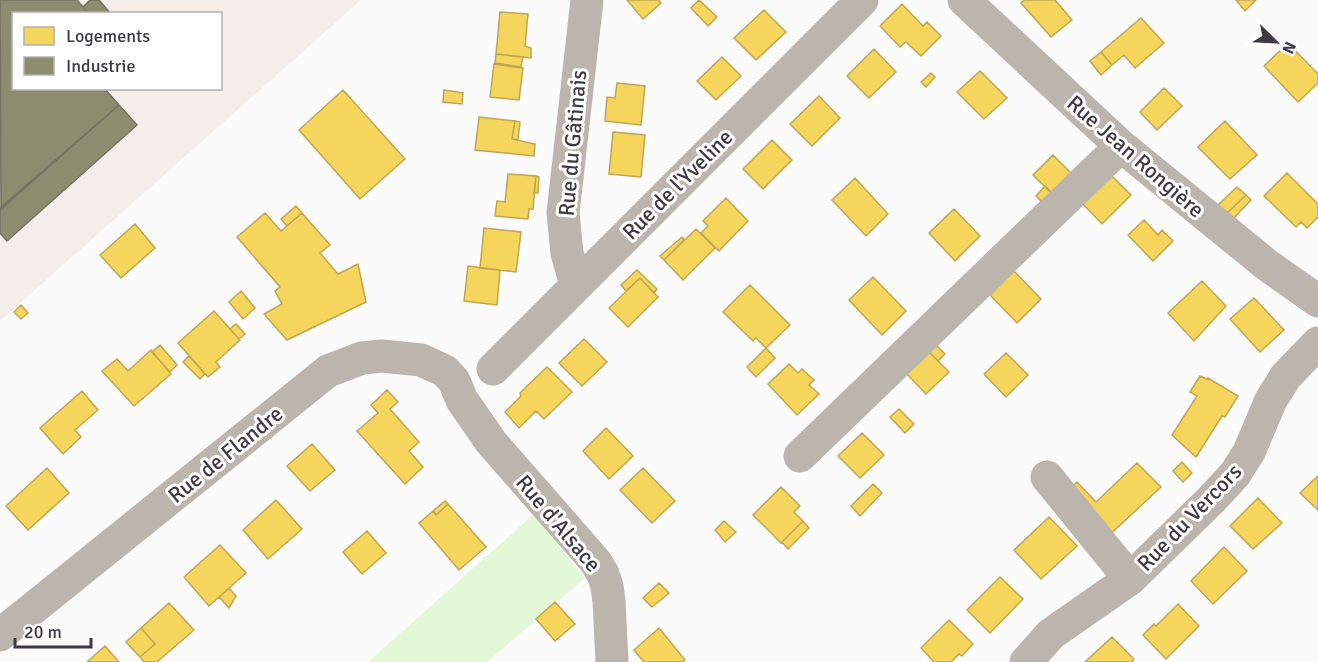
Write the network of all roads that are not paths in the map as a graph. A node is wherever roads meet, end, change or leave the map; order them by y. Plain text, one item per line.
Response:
1 (587, 0) edge
2 (862, 0) edge
3 (964, 0) edge
4 (1121, 146) junction
5 (576, 285) junction
6 (1318, 301) edge
7 (1318, 343) edge
8 (493, 369) dead end
9 (462, 400) joint
10 (800, 456) dead end
11 (1047, 477) dead end
12 (1130, 579) junction
13 (0, 635) edge
14 (612, 662) edge
15 (1026, 662) edge

1 - 5 street, Rue du Gâtinais
2 - 5 street, Rue de l'Yveline
3 - 4 street, Rue Jean Rongière
4 - 6 street, Rue Jean Rongière
4 - 10 street
5 - 8 street, Rue de l'Yveline
7 - 12 street, Rue du Vercors
9 - 13 street, Rue de Flandre
9 - 14 street, Rue d'Alsace
11 - 12 street
12 - 15 street, Rue du Vercors

